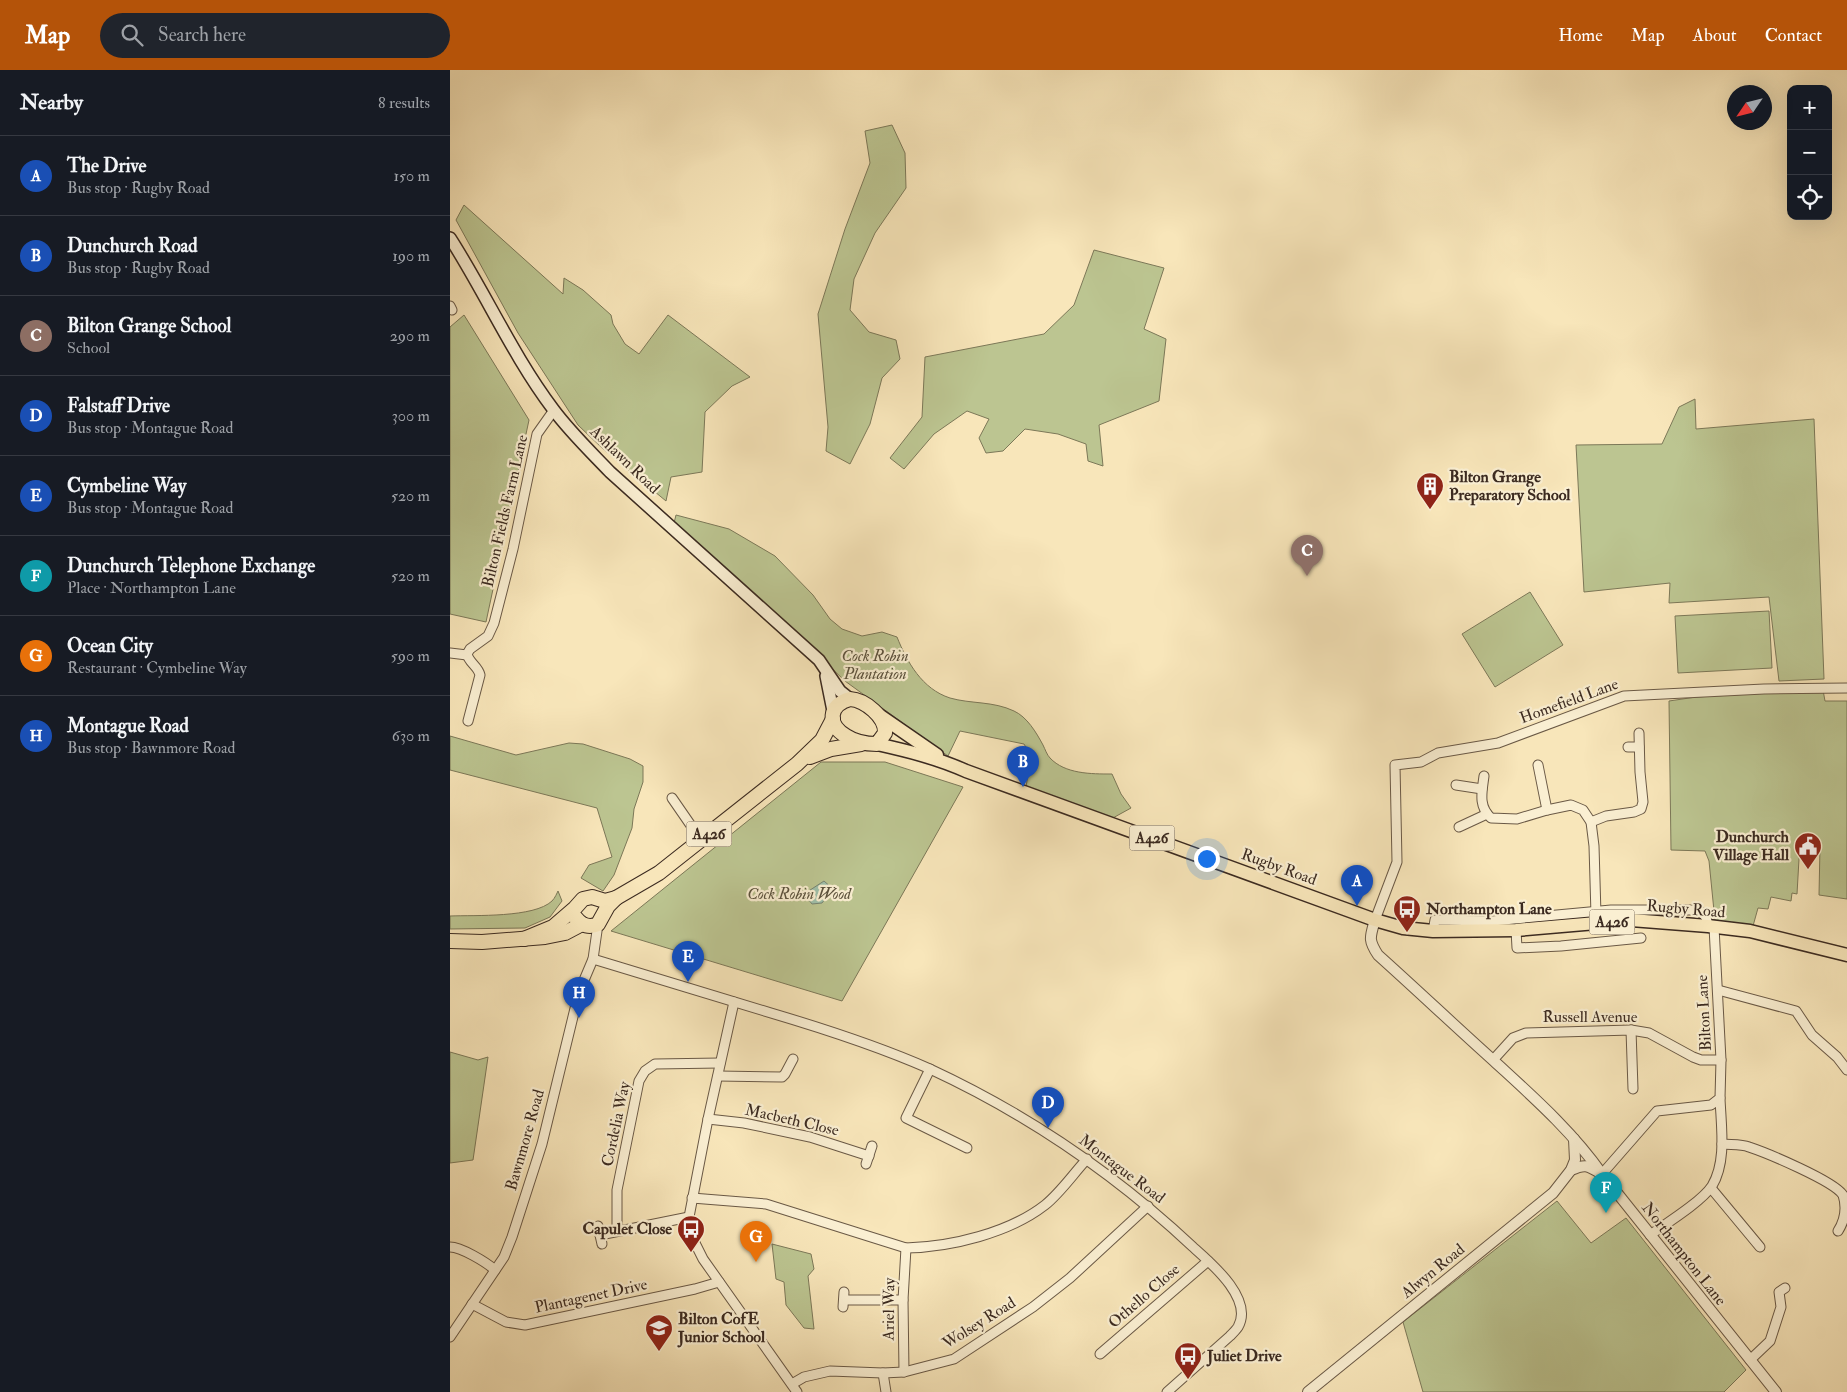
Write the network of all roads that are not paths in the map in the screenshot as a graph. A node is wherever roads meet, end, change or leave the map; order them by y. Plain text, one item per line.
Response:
1 (450, 238) edge
2 (554, 410) junction
3 (450, 653) edge
4 (467, 655) junction
5 (823, 668) junction
6 (1847, 688) edge
7 (850, 699) junction
8 (833, 715) junction
9 (879, 715) junction
10 (468, 721) dead end
11 (1639, 732) dead end
12 (870, 744) junction
13 (1628, 747) dead end
14 (1640, 747) junction
15 (948, 763) junction
16 (797, 764) junction
17 (1538, 765) dead end
18 (1484, 776) dead end
19 (1456, 785) dead end
20 (1482, 788) junction
21 (672, 798) dead end
22 (1547, 810) junction
23 (1487, 814) junction
24 (1591, 822) junction
25 (1459, 827) dead end
26 (701, 840) junction
27 (575, 908) junction
28 (1596, 917) junction
29 (1375, 920) junction
30 (594, 921) junction
31 (1711, 926) junction
32 (1516, 930) junction
33 (1433, 931) junction
34 (524, 938) junction
35 (1641, 938) dead end
36 (450, 941) edge
37 (1847, 955) edge
38 (593, 959) junction
39 (1718, 990) junction
40 (734, 1002) junction
41 (1631, 1030) junction
42 (793, 1059) dead end
43 (1492, 1060) junction
44 (1721, 1060) junction
45 (720, 1063) junction
46 (930, 1069) junction
47 (1847, 1070) edge
48 (718, 1076) junction
49 (1633, 1088) dead end
50 (1720, 1098) junction
51 (708, 1118) junction
52 (1574, 1139) junction
53 (1722, 1144) junction
54 (872, 1146) dead end
55 (967, 1148) dead end
56 (1086, 1159) junction
57 (1571, 1170) junction
58 (1602, 1174) junction
59 (1711, 1188) junction
60 (692, 1198) junction
61 (1148, 1206) junction
62 (689, 1217) junction
63 (598, 1226) dead end
64 (617, 1231) junction
65 (1838, 1231) dead end
66 (1650, 1235) junction
67 (450, 1247) edge
68 (1760, 1247) dead end
69 (906, 1248) junction
70 (1208, 1261) junction
71 (495, 1270) junction
72 (719, 1282) junction
73 (1785, 1288) dead end
74 (844, 1300) dead end
75 (903, 1300) junction
76 (472, 1304) junction
77 (450, 1337) edge
78 (1100, 1354) dead end
79 (1750, 1360) junction
80 (904, 1372) junction
81 (883, 1373) junction
82 (794, 1388) edge
83 (886, 1392) edge
84 (1167, 1392) edge
85 (1308, 1392) edge
86 (1776, 1392) edge

1 - 2 main road, Ashlawn Road
2 - 4 street, Bilton Fields Farm Lane
2 - 5 main road, Ashlawn Road
3 - 4 street
4 - 10 street
5 - 7 main road, Ashlawn Road
5 - 8 main road, Ashlawn Road
6 - 29 street, Homefield Lane
7 - 8 highway
7 - 9 highway
8 - 12 highway
8 - 16 highway, A426
9 - 12 highway
9 - 15 main road
11 - 14 street
12 - 15 main road, A426
12 - 16 highway, A426
13 - 14 street
14 - 24 street
15 - 29 main road, Rugby Road / A426
16 - 26 highway, A426
17 - 22 street
18 - 20 street
19 - 20 street
20 - 23 street
21 - 26 street
22 - 23 street
22 - 24 street
23 - 25 street
24 - 28 street
26 - 30 highway, A426
27 - 30 highway
27 - 30 highway, A426
27 - 34 highway, A426
28 - 31 main road, Rugby Road / A426
28 - 32 main road, Rugby Road / A426
28 - 33 street
29 - 33 main road, Rugby Road / A426
29 - 43 street, Northampton Lane
30 - 34 highway, A426
30 - 38 street, Bawnmore Road
31 - 37 main road, Rugby Road / A426
31 - 39 street, Bilton Lane
32 - 33 main road, Rugby Road / A426
32 - 35 street
34 - 36 highway, A426
38 - 40 street, Montague Road
38 - 71 street, Bawnmore Road
39 - 44 street, Bilton Lane
39 - 47 street
40 - 45 street
40 - 46 street, Montague Road
41 - 43 street, Russell Avenue
41 - 44 street, Russell Avenue
41 - 49 street
42 - 48 street
43 - 52 street, Northampton Lane
44 - 50 street, Bilton Lane
45 - 48 street
45 - 64 street, Cordelia Way
46 - 55 street
46 - 56 street, Montague Road
48 - 51 street
50 - 53 street, Bilton Lane
50 - 58 street
51 - 54 street, Macbeth Close
51 - 60 street
52 - 57 street, Alwyn Road
52 - 58 street, Northampton Lane
53 - 59 street, Bilton Lane
53 - 65 street
56 - 61 street, Montague Road
56 - 69 street
57 - 58 street
57 - 85 street, Alwyn Road
58 - 66 street, Northampton Lane
59 - 66 street, Bilton Lane
59 - 68 street
60 - 62 street
60 - 69 street
61 - 70 street, Montague Road
61 - 80 street, Wolsey Road
62 - 64 street
62 - 72 street
63 - 64 street
66 - 79 street, Northampton Lane
67 - 71 street
69 - 75 street, Ariel Way
70 - 78 street, Othello Close
70 - 84 street, Montague Road
71 - 76 street, Bawnmore Road
72 - 76 street, Plantagenet Drive
72 - 82 street
73 - 79 street
74 - 75 street
75 - 80 street, Ariel Way
76 - 77 street, Bawnmore Road
79 - 86 street, Northampton Lane
80 - 81 street, Wolsey Road
81 - 82 street, Wolsey Road
81 - 83 street

